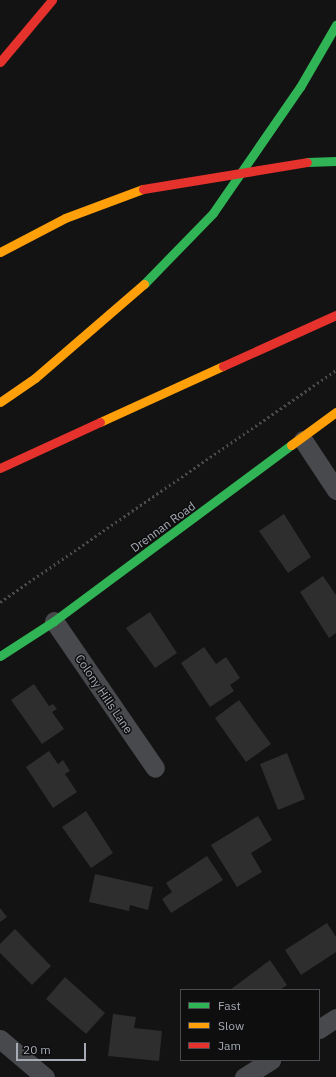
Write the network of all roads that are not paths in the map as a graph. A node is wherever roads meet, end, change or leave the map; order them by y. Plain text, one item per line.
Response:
1 (52, 0) edge
2 (336, 25) edge
3 (0, 62) edge
4 (336, 161) edge
5 (0, 252) edge
6 (336, 315) edge
7 (0, 402) edge
8 (336, 412) edge
9 (303, 440) junction
10 (0, 468) edge
11 (336, 490) edge
12 (54, 620) junction
13 (0, 656) edge
14 (155, 768) dead end
15 (336, 1018) edge
16 (320, 1028) edge
17 (0, 1039) edge
18 (269, 1061) edge
19 (44, 1077) edge
20 (244, 1077) edge

1 - 3 main road
2 - 7 main road
4 - 5 main road, bridge
6 - 10 main road
8 - 9 main road, Drennan Road
9 - 11 street
9 - 12 main road, Drennan Road
12 - 13 main road, Drennan Road
12 - 14 street, Colony Hills Lane
15 - 16 street
17 - 19 street
18 - 20 street

